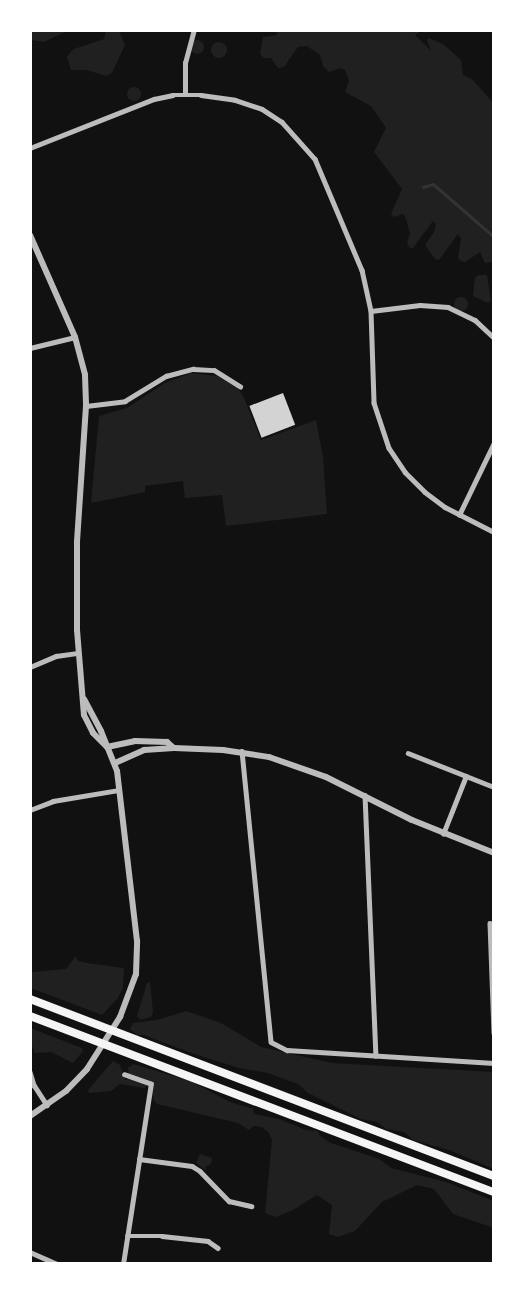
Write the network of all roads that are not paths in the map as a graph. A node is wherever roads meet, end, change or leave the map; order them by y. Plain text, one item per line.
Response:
1 (194, 30) edge
2 (185, 94) junction
3 (30, 148) edge
4 (30, 235) edge
5 (371, 311) junction
6 (75, 337) junction
7 (494, 338) edge
8 (30, 348) edge
9 (240, 386) dead end
10 (86, 406) junction
11 (494, 443) edge
12 (459, 514) junction
13 (494, 532) edge
14 (78, 653) junction
15 (30, 667) edge
16 (107, 747) junction
17 (174, 747) junction
18 (242, 752) junction
19 (408, 753) dead end
20 (115, 763) junction
21 (466, 776) junction
22 (494, 787) edge
23 (120, 790) junction
24 (365, 795) junction
25 (30, 810) edge
26 (443, 834) junction
27 (494, 854) edge
28 (490, 923) dead end
29 (30, 999) edge
30 (30, 1016) edge
31 (494, 1033) edge
32 (376, 1056) junction
33 (494, 1064) edge
34 (30, 1072) edge
35 (125, 1075) dead end
36 (47, 1105) junction
37 (30, 1116) edge
38 (139, 1159) junction
39 (494, 1176) edge
40 (494, 1192) edge
41 (251, 1206) dead end
42 (127, 1236) junction
43 (218, 1248) dead end
44 (30, 1252) edge
45 (57, 1264) edge
46 (123, 1264) edge

1 - 2 street
2 - 3 street
2 - 5 street
4 - 6 street
5 - 7 street
5 - 12 street
6 - 8 street
6 - 10 street
9 - 10 street
10 - 14 street
11 - 12 street
12 - 13 street
14 - 15 street
14 - 16 street
16 - 17 street
16 - 20 street
17 - 18 street
17 - 20 street
18 - 24 street
18 - 32 street
19 - 21 street
20 - 23 street
21 - 22 street
21 - 26 street
23 - 25 street
23 - 36 street
24 - 26 street
24 - 32 street
26 - 27 street
28 - 31 street
29 - 39 highway
30 - 40 highway
32 - 33 street
34 - 36 street
35 - 38 street
36 - 37 street
38 - 41 street
38 - 42 street
42 - 43 street
42 - 46 street
44 - 45 street

